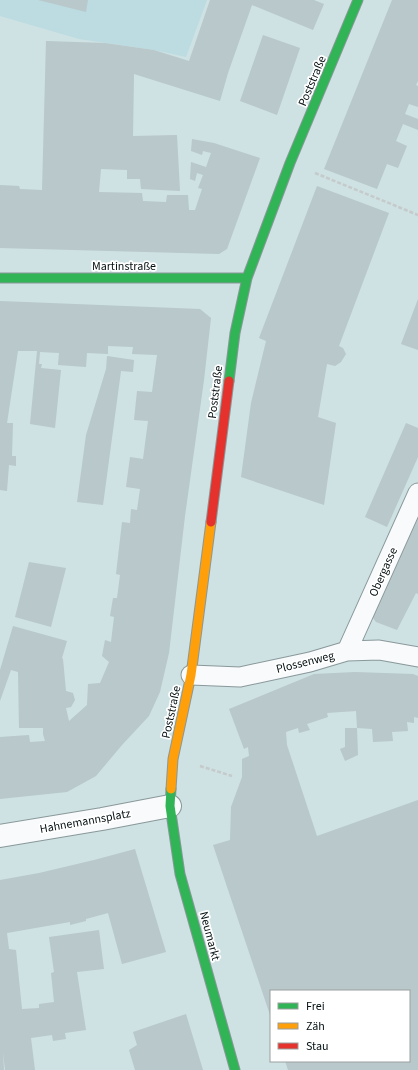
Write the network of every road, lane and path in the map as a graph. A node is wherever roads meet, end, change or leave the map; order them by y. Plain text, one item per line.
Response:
1 (358, 0) edge
2 (290, 163) junction
3 (418, 215) edge
4 (0, 278) edge
5 (247, 278) junction
6 (418, 493) edge
7 (347, 651) junction
8 (418, 656) edge
9 (191, 675) junction
10 (170, 806) junction
11 (0, 836) edge
12 (235, 1070) edge

1 - 2 main road, Poststraße
2 - 3 path
2 - 5 main road, Poststraße
4 - 5 main road, Martinstraße
5 - 9 main road, Poststraße
6 - 7 lane, Obergasse
7 - 8 lane, Plossenweg
7 - 9 lane, Plossenweg
9 - 10 main road, Poststraße
10 - 11 street, Hahnemannsplatz
10 - 12 main road, Neumarkt

